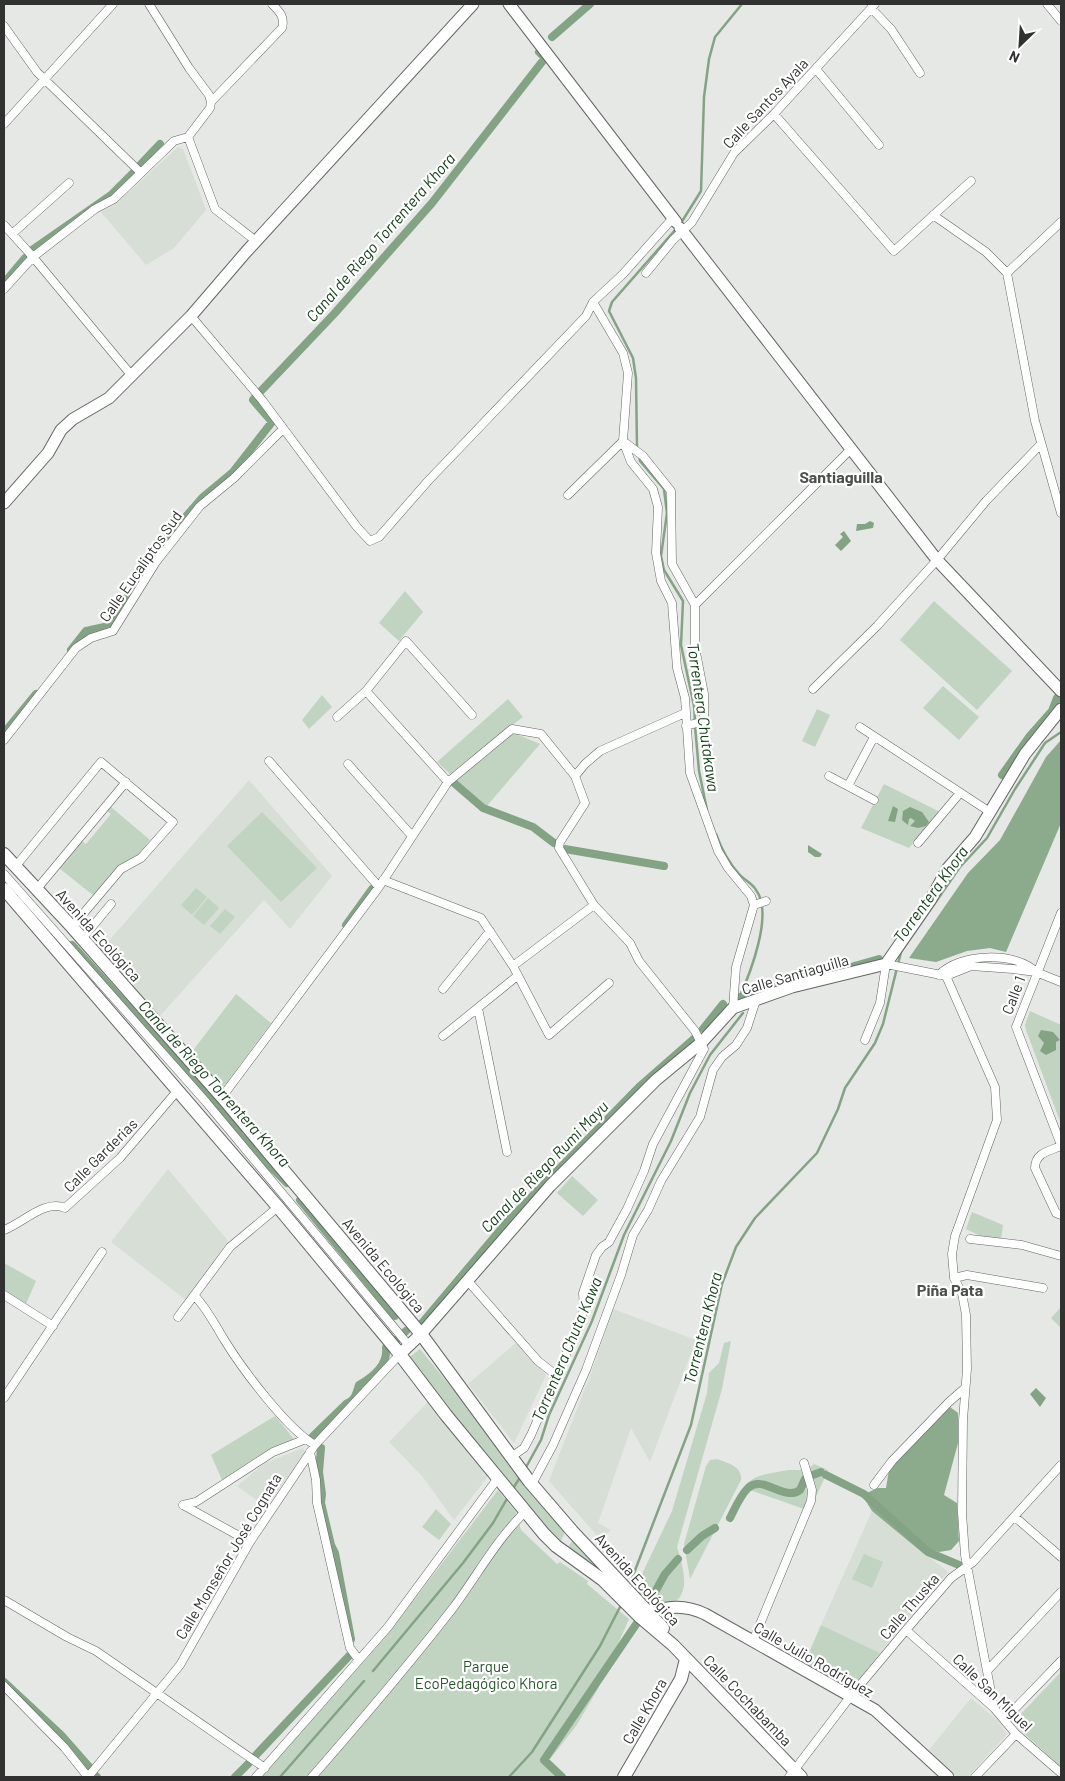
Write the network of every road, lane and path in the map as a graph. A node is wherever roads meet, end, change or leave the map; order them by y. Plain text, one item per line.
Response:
1 (113, 4) edge
2 (149, 4) edge
3 (272, 4) edge
4 (472, 4) edge
5 (509, 4) edge
6 (1047, 4) edge
7 (873, 6) edge
8 (1061, 21) edge
9 (4, 26) edge
10 (816, 69) junction
11 (920, 73) dead end
12 (44, 78) junction
13 (211, 102) junction
14 (774, 114) junction
15 (4, 124) edge
16 (188, 137) junction
17 (879, 145) dead end
18 (141, 173) junction
19 (971, 180) dead end
20 (69, 183) dead end
21 (933, 215) junction
22 (1061, 222) edge
23 (4, 225) edge
24 (678, 225) junction
25 (12, 234) junction
26 (256, 241) junction
27 (33, 257) junction
28 (1007, 273) junction
29 (646, 274) dead end
30 (4, 289) edge
31 (593, 302) junction
32 (191, 316) junction
33 (132, 376) junction
34 (282, 430) junction
35 (623, 441) junction
36 (1041, 444) junction
37 (850, 450) junction
38 (568, 495) dead end
39 (4, 503) edge
40 (1061, 513) edge
41 (937, 560) junction
42 (695, 605) junction
43 (813, 689) dead end
44 (366, 691) junction
45 (1061, 691) edge
46 (1061, 709) edge
47 (685, 713) junction
48 (472, 715) dead end
49 (337, 717) dead end
50 (686, 726) junction
51 (860, 727) dead end
52 (874, 737) junction
53 (4, 740) edge
54 (269, 761) dead end
55 (348, 764) dead end
56 (575, 776) junction
57 (829, 776) dead end
58 (126, 782) junction
59 (448, 782) junction
60 (848, 786) junction
61 (960, 793) junction
62 (874, 800) dead end
63 (990, 812) junction
64 (412, 836) junction
65 (918, 843) dead end
66 (7, 863) edge
67 (381, 883) junction
68 (4, 889) edge
69 (36, 890) junction
70 (111, 904) dead end
71 (594, 904) junction
72 (1061, 913) edge
73 (72, 927) junction
74 (490, 931) junction
75 (82, 939) junction
76 (1007, 960) junction
77 (888, 964) junction
78 (513, 966) junction
79 (1006, 969) junction
80 (1036, 972) junction
81 (942, 975) junction
82 (516, 977) junction
83 (1061, 982) edge
84 (609, 983) dead end
85 (442, 989) dead end
86 (754, 1000) junction
87 (737, 1006) junction
88 (478, 1008) junction
89 (443, 1036) dead end
90 (865, 1040) dead end
91 (702, 1042) junction
92 (178, 1090) junction
93 (222, 1097) junction
94 (1061, 1146) edge
95 (506, 1152) dead end
96 (278, 1207) junction
97 (1061, 1215) edge
98 (4, 1230) edge
99 (970, 1239) dead end
100 (102, 1252) dead end
101 (1061, 1256) edge
102 (954, 1278) junction
103 (467, 1280) junction
104 (1043, 1288) dead end
105 (4, 1295) edge
106 (195, 1296) junction
107 (178, 1317) dead end
108 (53, 1326) junction
109 (421, 1334) junction
110 (406, 1342) dead end
111 (400, 1354) junction
112 (556, 1375) junction
113 (965, 1388) junction
114 (4, 1398) edge
115 (306, 1439) junction
116 (315, 1445) junction
117 (310, 1452) junction
118 (513, 1460) junction
119 (804, 1463) dead end
120 (1061, 1465) edge
121 (500, 1482) junction
122 (530, 1482) junction
123 (874, 1485) dead end
124 (521, 1507) junction
125 (1015, 1517) junction
126 (572, 1531) junction
127 (250, 1542) junction
128 (556, 1546) junction
129 (1061, 1557) edge
130 (967, 1567) junction
131 (614, 1584) junction
132 (1061, 1592) edge
133 (4, 1600) edge
134 (632, 1603) junction
135 (648, 1612) junction
136 (906, 1630) junction
137 (753, 1642) junction
138 (673, 1645) junction
139 (686, 1659) junction
140 (359, 1660) junction
141 (1061, 1661) edge
142 (987, 1671) junction
143 (4, 1686) edge
144 (157, 1692) junction
145 (850, 1696) junction
146 (994, 1708) junction
147 (1005, 1719) junction
148 (1016, 1734) junction
149 (265, 1768) junction
150 (1061, 1773) edge
151 (794, 1775) edge
152 (88, 1777) edge
153 (256, 1777) edge
154 (312, 1777) edge
155 (624, 1777) edge
156 (948, 1777) edge
157 (975, 1777) edge

1 - 12 street
2 - 13 street
3 - 13 street
4 - 26 street
5 - 24 street
6 - 8 street
7 - 10 street, Calle Santos Ayala
7 - 11 street
9 - 12 street
10 - 14 street, Calle Santos Ayala
10 - 17 street
12 - 15 street
12 - 18 street
13 - 16 street
14 - 21 street
14 - 24 street, Calle Santos Ayala
16 - 18 street
16 - 26 street
18 - 27 street
19 - 21 street
20 - 25 street
21 - 28 street
22 - 28 street
23 - 25 street
24 - 29 street, Calle Santos Ayala
24 - 31 street
24 - 37 street
25 - 27 street
26 - 32 street
27 - 30 street
27 - 33 street
28 - 36 street
31 - 34 street
31 - 35 street
32 - 33 street
32 - 34 street
33 - 39 street
34 - 53 street, Calle Eucaliptos Sud
35 - 38 street
35 - 42 street
35 - 47 street
36 - 40 street
36 - 41 street
37 - 41 street
37 - 42 street
41 - 43 street
41 - 45 street
42 - 50 street
44 - 48 street
44 - 49 street
44 - 59 street
46 - 63 street
47 - 50 street
47 - 56 street
50 - 87 street
51 - 52 street
52 - 60 street
52 - 61 street
54 - 67 street
55 - 64 street
56 - 59 street
56 - 71 street
57 - 60 street
58 - 66 street
58 - 69 street
58 - 73 street
59 - 64 street
60 - 62 street
61 - 63 street
61 - 65 street
63 - 77 street
64 - 67 street
66 - 69 main road, Avenida Ecológica
66 - 110 street
67 - 74 street
67 - 93 street
68 - 92 main road, Avenida Ecológica
69 - 73 main road, Avenida Ecológica
70 - 75 street
71 - 78 street
71 - 91 street
72 - 80 street, Calle 1
73 - 75 main road, Avenida Ecológica
74 - 78 street
74 - 85 street
75 - 93 main road, Avenida Ecológica
76 - 79 street
76 - 80 street
76 - 81 street
77 - 81 street
77 - 86 street, Calle Santiaguilla
77 - 90 street
78 - 82 street
79 - 80 street
79 - 81 street
80 - 83 street
80 - 94 street, Calle 1
81 - 102 street
82 - 84 street
82 - 88 street
86 - 87 street, Calle Santiaguilla
86 - 122 street
87 - 91 street, Calle Santiaguilla
88 - 89 street
88 - 95 street
91 - 103 street, Calle Santiaguilla
91 - 112 street
92 - 96 main road, Avenida Ecológica
92 - 98 street, Calle Garderias
93 - 109 main road, Avenida Ecológica
94 - 97 street
96 - 106 street
96 - 111 main road, Avenida Ecológica
99 - 101 street
100 - 108 street
102 - 104 street
102 - 113 street
103 - 109 street, Calle Santiaguilla
103 - 112 street
105 - 108 street
106 - 107 street
106 - 115 street
108 - 114 street
109 - 111 street, Calle Monseñor José Cognata
109 - 118 main road, Avenida Ecológica
111 - 116 street, Calle Monseñor José Cognata
111 - 121 main road, Avenida Ecológica
112 - 118 street
113 - 123 street
113 - 130 street
115 - 116 street
115 - 127 street
116 - 117 street, Calle Monseñor José Cognata
117 - 127 street, Calle Monseñor José Cognata
117 - 140 street
118 - 122 main road, Avenida Ecológica
119 - 137 street
120 - 125 street, Calle Thuska
121 - 124 main road, Avenida Ecológica
121 - 140 street
122 - 126 main road, Avenida Ecológica
124 - 128 main road, Avenida Ecológica
124 - 154 street
125 - 129 street
125 - 130 street, Calle Thuska
126 - 128 main road
126 - 131 main road, Avenida Ecológica
127 - 144 street, Calle Monseñor José Cognata
128 - 131 main road, Avenida Ecológica
130 - 136 street, Calle Thuska
130 - 142 street
131 - 134 main road, Avenida Ecológica
132 - 142 street
133 - 144 street
134 - 135 main road
134 - 138 main road, Avenida Ecológica
135 - 137 street, Calle Julio Rodriguez
135 - 138 main road, Avenida Ecológica
136 - 145 street, Calle Thuska
136 - 146 street, Calle San Miguel
137 - 145 street, Calle Julio Rodriguez
138 - 139 main road, Calle Cochabamba
139 - 151 main road, Calle Cochabamba
139 - 155 main road, Calle Khora
140 - 149 street
141 - 147 street
142 - 146 street
143 - 152 street
144 - 149 street
144 - 152 street, Calle Monseñor José Cognata
145 - 151 street, Calle Thuska
145 - 156 street, Calle Julio Rodriguez
146 - 147 street, Calle San Miguel
147 - 148 street, Calle San Miguel
148 - 150 street, Calle San Miguel
148 - 157 street
149 - 153 street

